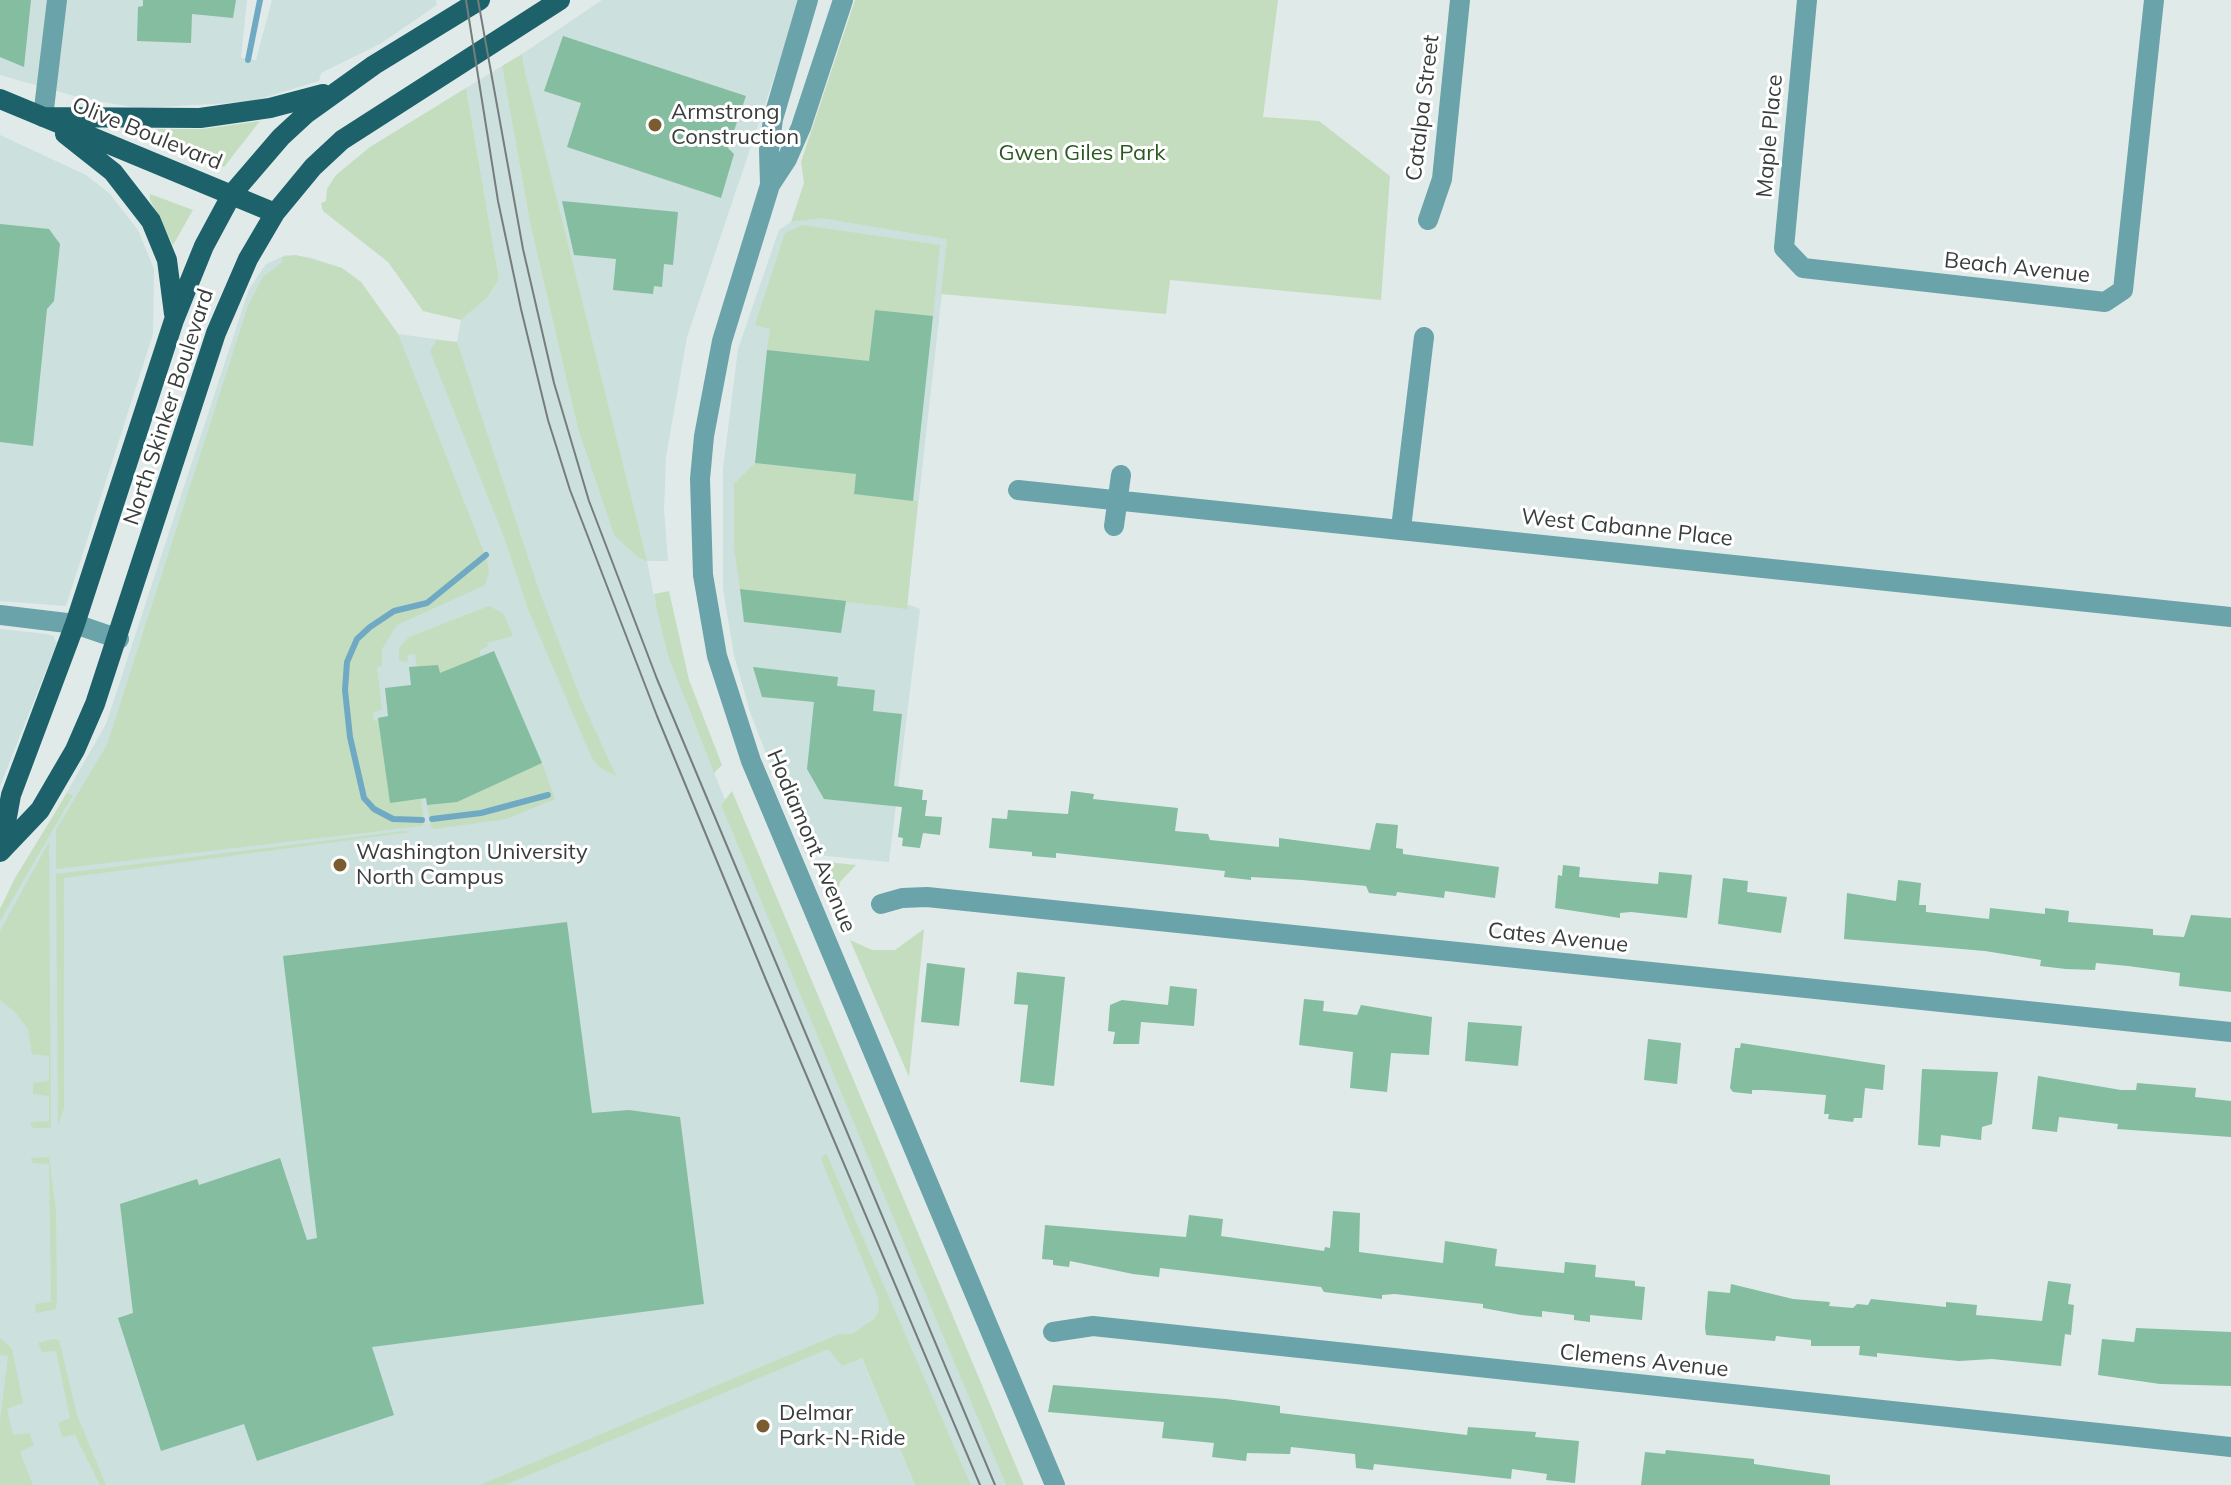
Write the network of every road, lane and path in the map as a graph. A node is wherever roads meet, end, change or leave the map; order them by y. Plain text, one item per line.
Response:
1 (57, 0) edge
2 (480, 0) edge
3 (560, 0) edge
4 (808, 0) edge
5 (843, 0) edge
6 (1460, 0) edge
7 (1807, 0) edge
8 (2154, 0) edge
9 (339, 89) junction
10 (0, 99) edge
11 (43, 117) junction
12 (770, 185) junction
13 (232, 194) junction
14 (275, 213) junction
15 (1428, 220) dead end
16 (1803, 268) joint
17 (174, 320) junction
18 (1424, 337) dead end
19 (1121, 475) dead end
20 (1018, 490) dead end
21 (1118, 501) junction
22 (1114, 526) dead end
23 (1401, 528) junction
24 (0, 615) edge
25 (2231, 617) edge
26 (75, 624) junction
27 (119, 639) junction
28 (0, 851) edge
29 (881, 904) dead end
30 (2231, 1032) edge
31 (1053, 1332) dead end
32 (2231, 1447) edge
33 (1055, 1485) edge

1 - 11 street
2 - 9 main road, North Skinker Boulevard
3 - 14 main road, North Skinker Boulevard
4 - 12 street, Hodiamont Avenue
5 - 12 street, Hodiamont Avenue
6 - 15 street, Catalpa Street
7 - 16 street, Maple Place
8 - 16 street, Beach Avenue
9 - 11 main road
9 - 13 main road, North Skinker Boulevard
10 - 11 main road, Olive Boulevard
11 - 13 main road, Olive Boulevard
11 - 17 main road
12 - 33 street, Hodiamont Avenue
13 - 14 main road, Olive Boulevard
13 - 17 main road, North Skinker Boulevard
14 - 27 main road, North Skinker Boulevard
17 - 26 main road, North Skinker Boulevard
18 - 23 street
19 - 21 street
20 - 21 street, West Cabanne Place
21 - 22 street
21 - 23 street, West Cabanne Place
23 - 25 street, West Cabanne Place
24 - 26 street
26 - 27 street
26 - 28 main road, North Skinker Boulevard
27 - 28 main road, North Skinker Boulevard
29 - 30 street, Cates Avenue
31 - 32 street, Clemens Avenue

